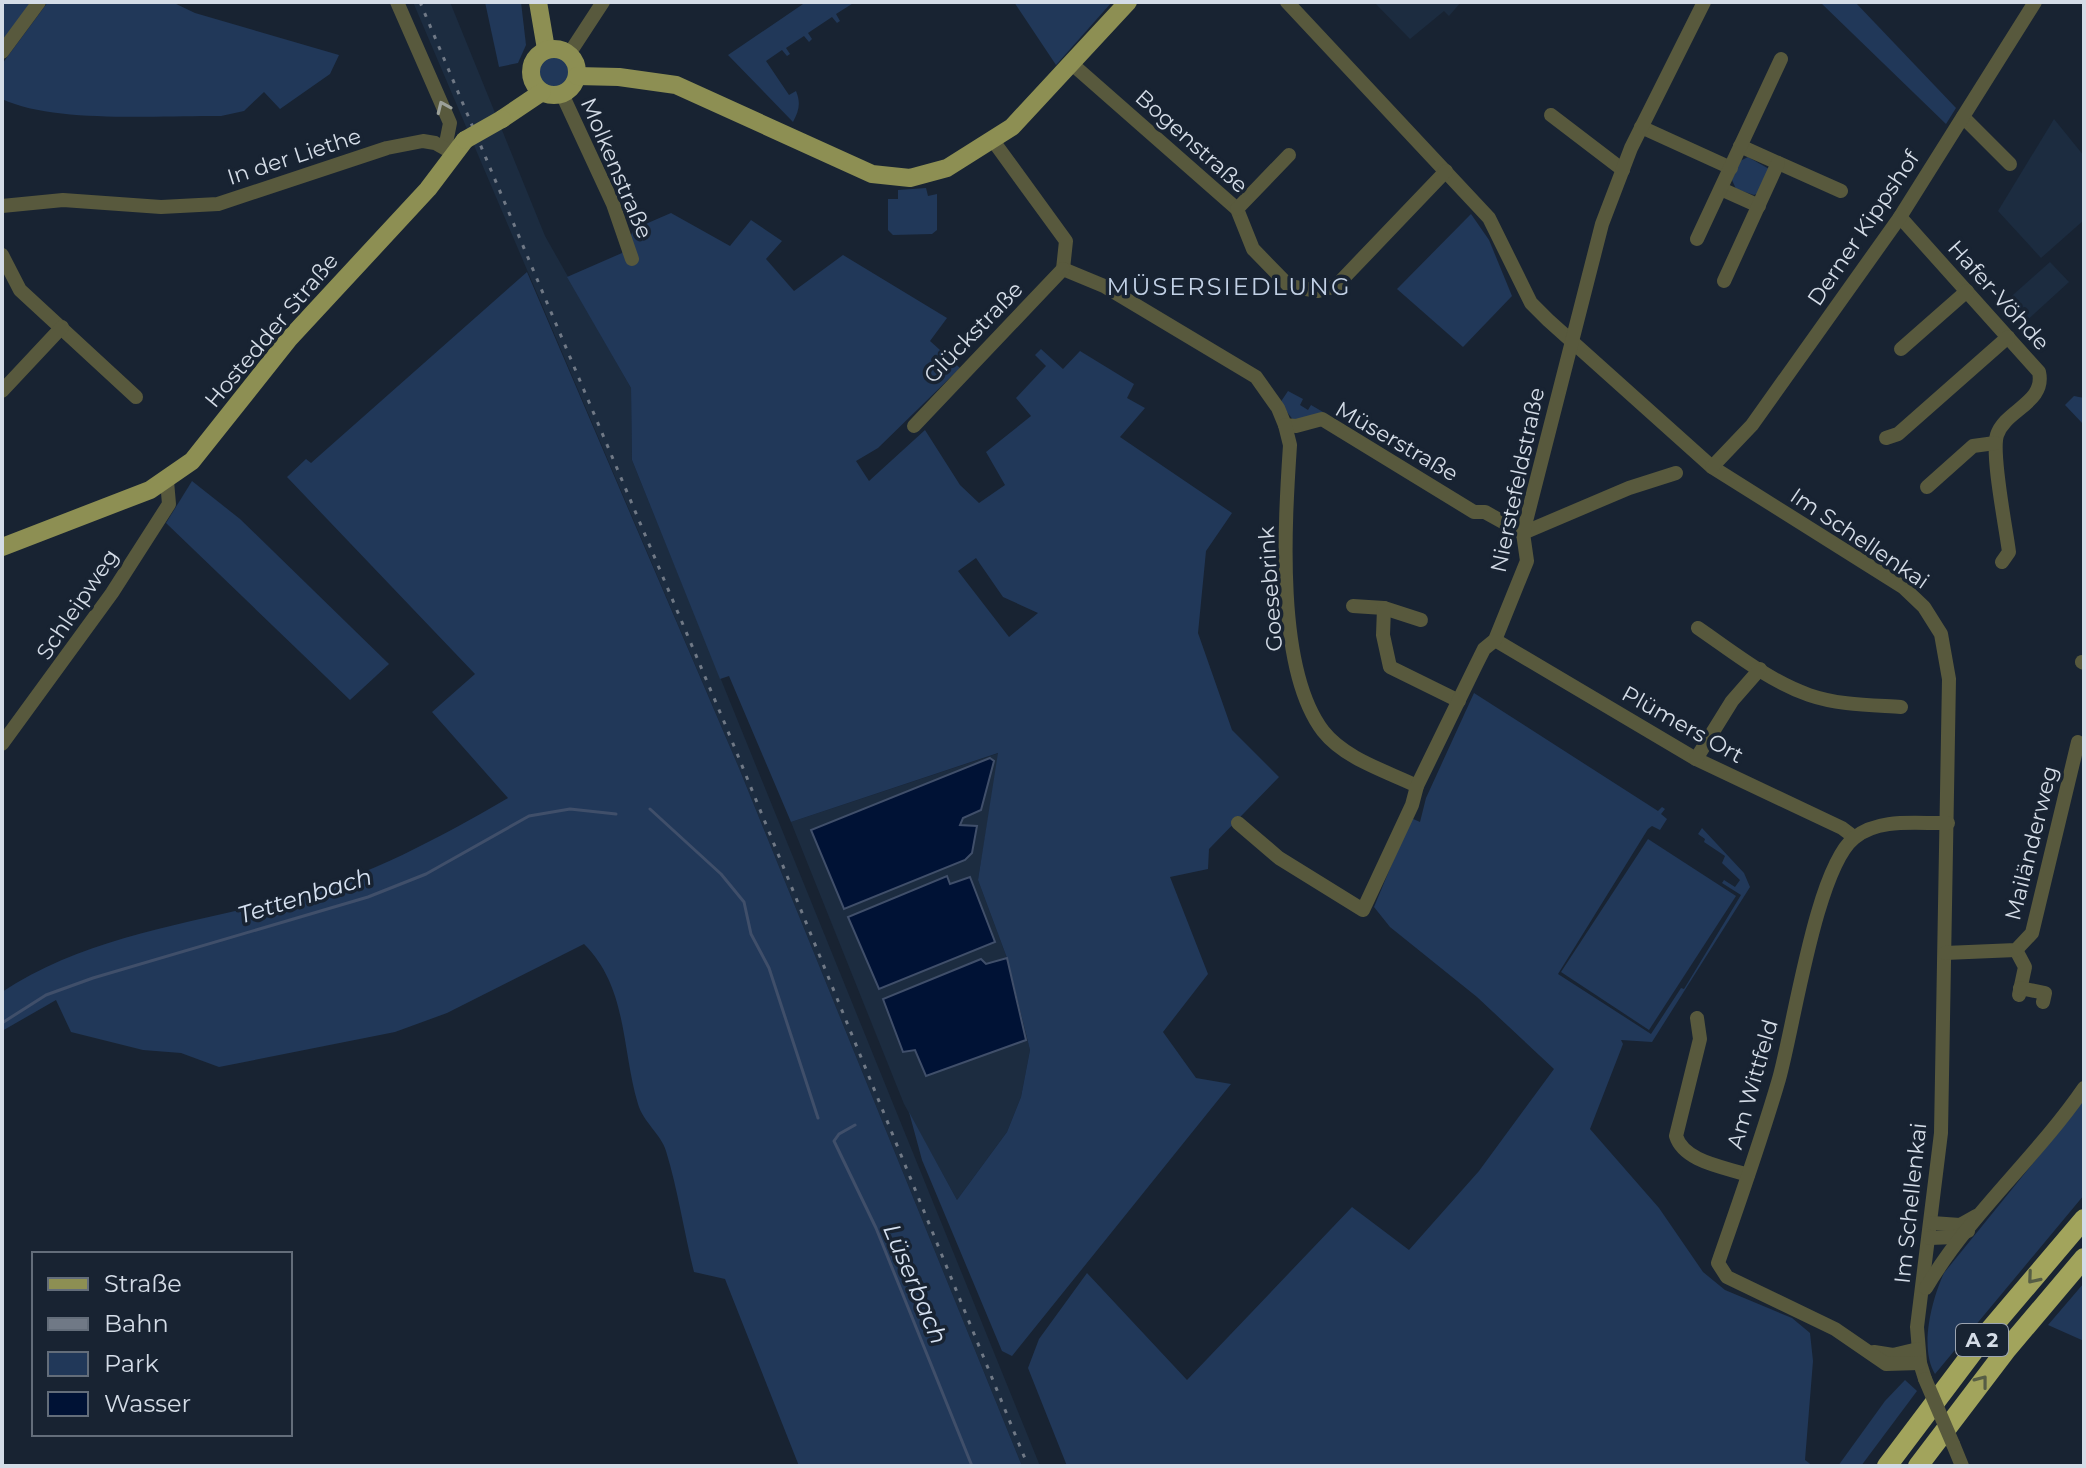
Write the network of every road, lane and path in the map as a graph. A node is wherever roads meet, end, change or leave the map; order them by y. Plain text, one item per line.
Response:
1 (39, 2) edge
2 (397, 2) edge
3 (538, 2) edge
4 (603, 2) edge
5 (1128, 2) edge
6 (1287, 2) edge
7 (1704, 2) edge
8 (2035, 2) edge
9 (546, 49) junction
10 (2, 52) edge
11 (569, 54) junction
12 (1781, 59) dead end
13 (1072, 64) junction
14 (577, 76) junction
15 (542, 92) junction
16 (562, 94) junction
17 (1551, 115) dead end
18 (1963, 117) junction
19 (1641, 127) junction
20 (994, 142) junction
21 (1740, 146) junction
22 (454, 147) junction
23 (1289, 155) dead end
24 (1778, 163) junction
25 (2010, 164) dead end
26 (1731, 168) junction
27 (1623, 170) junction
28 (1446, 171) junction
29 (1721, 189) junction
30 (1841, 191) dead end
31 (2, 206) edge
32 (1759, 206) junction
33 (1237, 209) junction
34 (1900, 217) junction
35 (1697, 239) dead end
36 (2, 255) edge
37 (632, 259) dead end
38 (1063, 269) junction
39 (1724, 281) dead end
40 (1967, 291) junction
41 (62, 327) junction
42 (2008, 337) junction
43 (1570, 340) junction
44 (1901, 349) dead end
45 (2, 391) edge
46 (136, 397) dead end
47 (1285, 425) junction
48 (914, 426) dead end
49 (1886, 438) dead end
50 (1995, 443) junction
51 (1712, 467) junction
52 (1676, 473) dead end
53 (167, 481) junction
54 (1927, 487) dead end
55 (1523, 533) junction
56 (2, 547) edge
57 (2002, 562) dead end
58 (1353, 606) dead end
59 (1384, 608) junction
60 (1421, 620) dead end
61 (1698, 628) dead end
62 (1495, 640) junction
63 (1760, 669) junction
64 (1459, 701) junction
65 (1901, 707) dead end
66 (2078, 742) dead end
67 (2, 744) edge
68 (1696, 759) junction
69 (1417, 786) junction
70 (1238, 823) dead end
71 (1948, 823) junction
72 (1854, 837) junction
73 (2016, 950) junction
74 (1945, 953) junction
75 (2043, 1002) dead end
76 (1697, 1018) dead end
77 (2084, 1088) edge
78 (1748, 1175) junction
79 (1980, 1214) junction
80 (2084, 1219) edge
81 (1931, 1230) junction
82 (1968, 1230) junction
83 (2084, 1258) edge
84 (1922, 1295) junction
85 (1919, 1356) junction
86 (1887, 1466) edge
87 (1918, 1466) edge
88 (1962, 1466) edge

1 - 10 street
22 -> 2 street
3 - 9 main road
4 - 11 street
5 - 13 main road
6 - 28 street, Im Schellenkai
7 - 19 street, Nierstefeldstraße
8 - 18 street, Derner Kippshof
9 - 11 main road
9 - 15 main road
11 - 14 main road
12 - 21 street
13 - 20 main road
13 - 33 street, Bogenstraße
14 - 16 main road
14 - 20 main road
15 - 16 main road
15 - 22 main road, Hostedder Straße, bridge
16 - 37 street, Molkenstraße
17 - 27 street
18 - 25 street
18 - 34 street, Derner Kippshof
19 - 26 street
19 - 27 street, Nierstefeldstraße
20 - 38 street
21 - 24 street
21 - 26 street
22 - 31 street, In der Liethe
22 - 53 main road, Hostedder Straße
23 - 33 street
24 - 30 street
24 - 32 street
26 - 29 street
27 - 43 street, Nierstefeldstraße
28 - 33 street, Bogenstraße
28 - 43 street, Im Schellenkai
29 - 32 street
29 - 35 street
32 - 39 street
34 - 40 street, Hafer-Vöhde
34 - 51 street, Derner Kippshof
36 - 41 street
38 - 47 street
38 - 48 street, Glückstraße
40 - 42 street, Hafer-Vöhde
40 - 44 street
41 - 45 street
41 - 46 street
42 - 49 street
42 - 50 street, Hafer-Vöhde
43 - 51 street, Im Schellenkai
43 - 55 street, Nierstefeldstraße
47 - 55 street, Müserstraße
47 - 69 street, Goesebrink
50 - 54 street
50 - 57 street
51 - 71 street, Im Schellenkai
52 - 55 street
53 - 56 main road, Hostedder Straße
53 - 67 street, Schleipweg
55 - 62 street, Nierstefeldstraße
58 - 59 street
59 - 60 street
59 - 64 street
61 - 63 street
62 - 64 street, Nierstefeldstraße
62 - 68 street, Plümers Ort
63 - 65 street
63 - 68 street
64 - 69 street, Nierstefeldstraße
66 - 73 street, Mailänderweg
68 - 72 street, Plümers Ort
69 - 70 street, Nierstefeldstraße
71 - 72 street
71 - 74 street, Im Schellenkai
72 - 78 street, Am Wittfeld
73 - 74 street, Mailänderweg
73 - 75 street, Mailänderweg
74 - 81 street, Im Schellenkai
76 - 78 street
77 - 79 street
78 - 85 street, Am Wittfeld
79 - 81 street
79 - 82 street
80 -> 86 highway, A 2
81 - 82 street
81 - 84 street, Im Schellenkai
82 - 84 street
87 -> 83 highway, A 2
84 - 85 street, Im Schellenkai
85 - 88 street, Im Schellenkai, bridge

